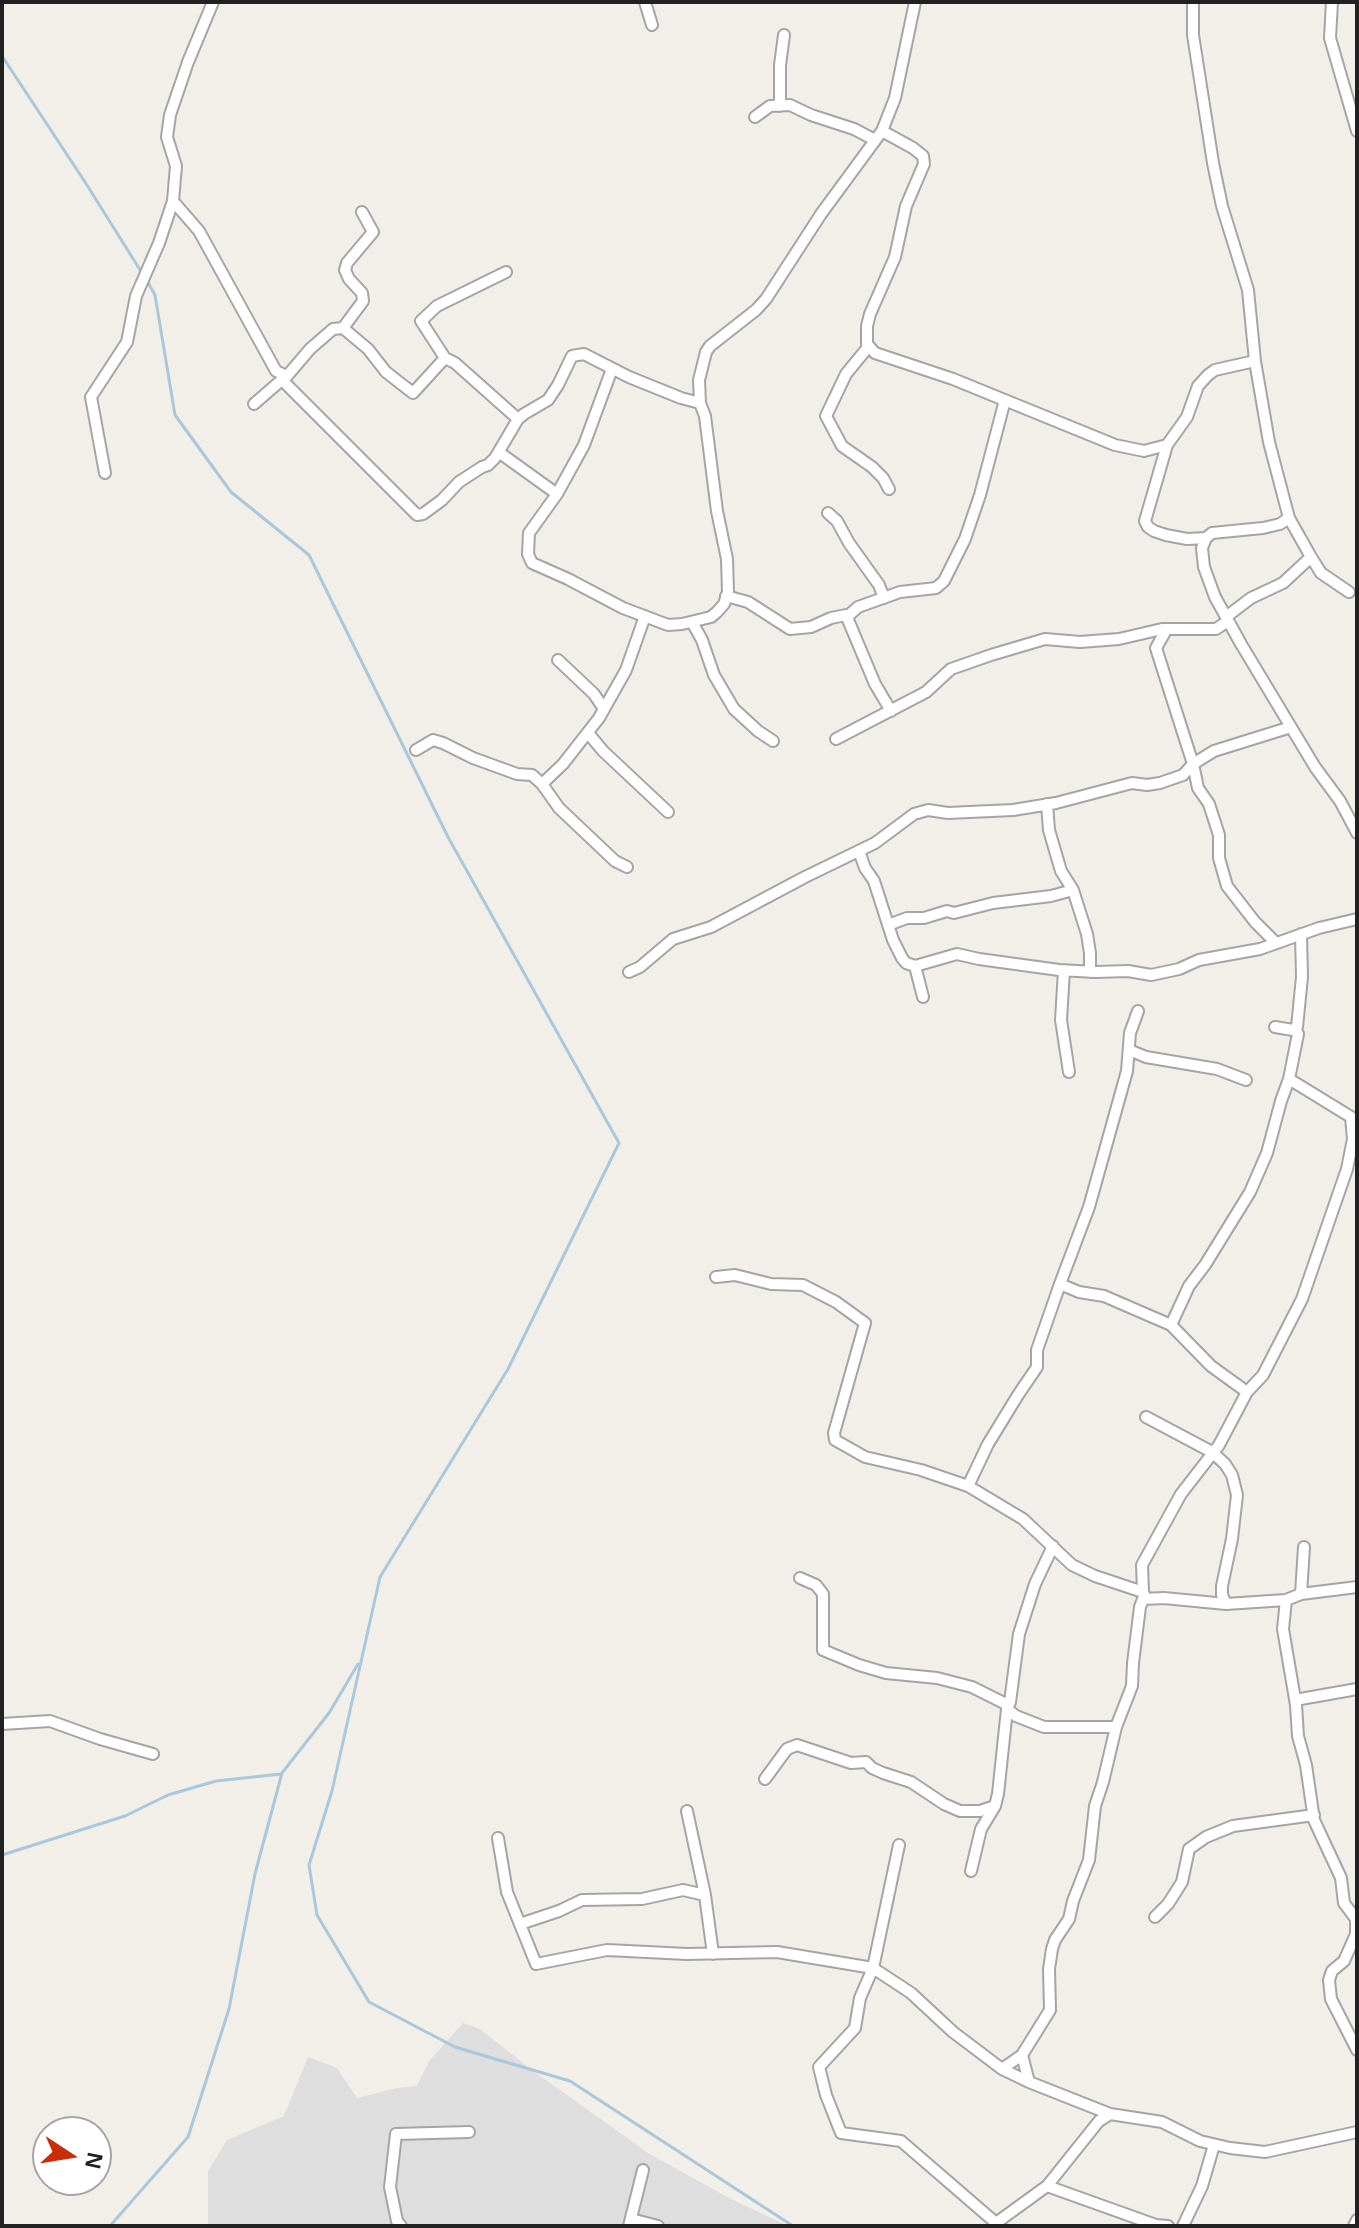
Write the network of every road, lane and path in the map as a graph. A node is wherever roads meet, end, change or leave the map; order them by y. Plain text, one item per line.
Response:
1 (213, 2) edge
2 (645, 2) edge
3 (915, 2) edge
4 (1193, 2) edge
5 (1332, 2) edge
6 (652, 25) dead end
7 (784, 35) dead end
8 (780, 106) junction
9 (755, 117) dead end
10 (1357, 131) edge
11 (879, 136) junction
12 (173, 201) junction
13 (362, 212) dead end
14 (506, 272) dead end
15 (343, 328) junction
16 (869, 346) junction
17 (445, 358) junction
18 (1255, 361) junction
19 (612, 369) junction
20 (285, 378) junction
21 (1005, 400) junction
22 (700, 403) junction
23 (254, 404) dead end
24 (518, 419) junction
25 (1167, 445) junction
26 (500, 453) junction
27 (105, 473) dead end
28 (889, 489) dead end
29 (557, 494) junction
30 (828, 513) dead end
31 (1289, 518) junction
32 (1206, 538) junction
33 (1311, 557) junction
34 (1349, 592) dead end
35 (726, 596) junction
36 (884, 598) junction
37 (645, 616) junction
38 (848, 616) junction
39 (1227, 619) junction
40 (692, 622) junction
41 (1162, 629) junction
42 (558, 660) dead end
43 (604, 709) junction
44 (891, 711) junction
45 (1291, 727) junction
46 (588, 733) junction
47 (836, 739) dead end
48 (773, 741) dead end
49 (416, 750) dead end
50 (1193, 764) junction
51 (542, 784) junction
52 (1047, 804) junction
53 (668, 812) dead end
54 (1357, 833) edge
55 (859, 851) junction
56 (627, 867) dead end
57 (1073, 890) junction
58 (1357, 919) edge
59 (888, 925) junction
60 (1301, 934) junction
61 (1276, 943) junction
62 (915, 966) junction
63 (1064, 970) junction
64 (629, 972) dead end
65 (1090, 972) junction
66 (923, 997) dead end
67 (1138, 1011) dead end
68 (1275, 1027) dead end
69 (1298, 1034) dead end
70 (1129, 1050) junction
71 (1069, 1072) dead end
72 (1289, 1079) junction
73 (1246, 1080) dead end
74 (716, 1277) dead end
75 (1060, 1284) junction
76 (1171, 1325) junction
77 (1247, 1392) junction
78 (1146, 1417) dead end
79 (1212, 1452) junction
80 (968, 1486) junction
81 (1053, 1546) junction
82 (1304, 1547) dead end
83 (800, 1578) dead end
84 (1357, 1587) edge
85 (1301, 1594) junction
86 (1144, 1595) junction
87 (1286, 1600) junction
88 (1226, 1604) junction
89 (1357, 1689) edge
90 (1295, 1700) junction
91 (1007, 1709) junction
92 (2, 1724) edge
93 (1116, 1727) junction
94 (153, 1754) dead end
95 (765, 1779) dead end
96 (995, 1806) junction
97 (687, 1811) dead end
98 (1314, 1815) junction
99 (498, 1838) dead end
100 (899, 1845) dead end
101 (971, 1871) dead end
102 (705, 1895) junction
103 (1155, 1917) dead end
104 (520, 1924) junction
105 (713, 1954) junction
106 (873, 1968) junction
107 (1357, 2050) edge
108 (1022, 2055) junction
109 (1002, 2069) junction
110 (1029, 2082) junction
111 (1110, 2114) junction
112 (469, 2132) dead end
113 (1357, 2132) edge
114 (1214, 2145) junction
115 (643, 2170) dead end
116 (1047, 2186) junction
117 (1357, 2220) edge
118 (630, 2222) edge
119 (401, 2226) edge
120 (658, 2226) edge
121 (1168, 2226) edge
122 (1183, 2226) edge
123 (1354, 2226) edge

1 - 12 street
2 - 6 street
3 - 11 street
4 - 18 street
5 - 10 street
7 - 8 street
8 - 9 street
8 - 11 street
11 - 16 street
11 - 22 street
12 - 20 street
12 - 27 street
13 - 15 street
14 - 17 street
15 - 17 street
15 - 20 street
16 - 21 street
16 - 28 street
17 - 24 street
18 - 25 street
18 - 31 street
19 - 22 street
19 - 24 street
19 - 29 street
20 - 23 street
20 - 26 street
21 - 25 street
21 - 36 street
22 - 35 street
24 - 26 street
25 - 32 street
26 - 29 street
29 - 37 street
30 - 36 street
31 - 32 street
31 - 33 street
32 - 39 street
33 - 34 street
33 - 39 street
35 - 38 street
35 - 40 street
36 - 38 street
37 - 40 street
37 - 43 street
38 - 44 street
39 - 41 street
39 - 45 street
40 - 48 street
41 - 44 street
41 - 50 street
42 - 43 street
43 - 46 street
44 - 47 street
45 - 50 street
45 - 54 street
46 - 51 street
46 - 53 street
49 - 51 street
50 - 52 street
50 - 61 street
51 - 56 street
52 - 55 street
52 - 57 street
55 - 59 street
55 - 64 street
57 - 59 street
57 - 65 street
58 - 60 street
59 - 62 street
60 - 61 street
60 - 68 street
61 - 65 street
62 - 63 street
62 - 66 street
63 - 65 street
63 - 71 street
67 - 70 street
69 - 72 street
70 - 73 street
70 - 75 street
72 - 76 street
72 - 77 street
74 - 80 street
75 - 76 street
75 - 80 street
76 - 77 street
77 - 79 street
78 - 79 street
79 - 86 street
79 - 88 street
80 - 81 street
81 - 86 street
81 - 91 street
82 - 85 street
83 - 91 street
84 - 85 street
85 - 87 street
86 - 88 street
86 - 93 street
87 - 88 street
87 - 90 street
89 - 90 street
90 - 98 street
91 - 93 street
91 - 96 street
92 - 94 street
93 - 108 street
95 - 96 street
96 - 101 street
97 - 102 street
98 - 103 street
98 - 107 street
99 - 104 street
100 - 106 street
102 - 104 street
102 - 105 street
104 - 105 street
105 - 106 street
106 - 109 street
106 - 116 street
108 - 109 street
108 - 110 street
109 - 110 street
110 - 111 street
111 - 114 street
111 - 116 street
112 - 119 street
113 - 114 street
114 - 122 street
115 - 118 street
116 - 121 street
117 - 123 street
118 - 120 street

